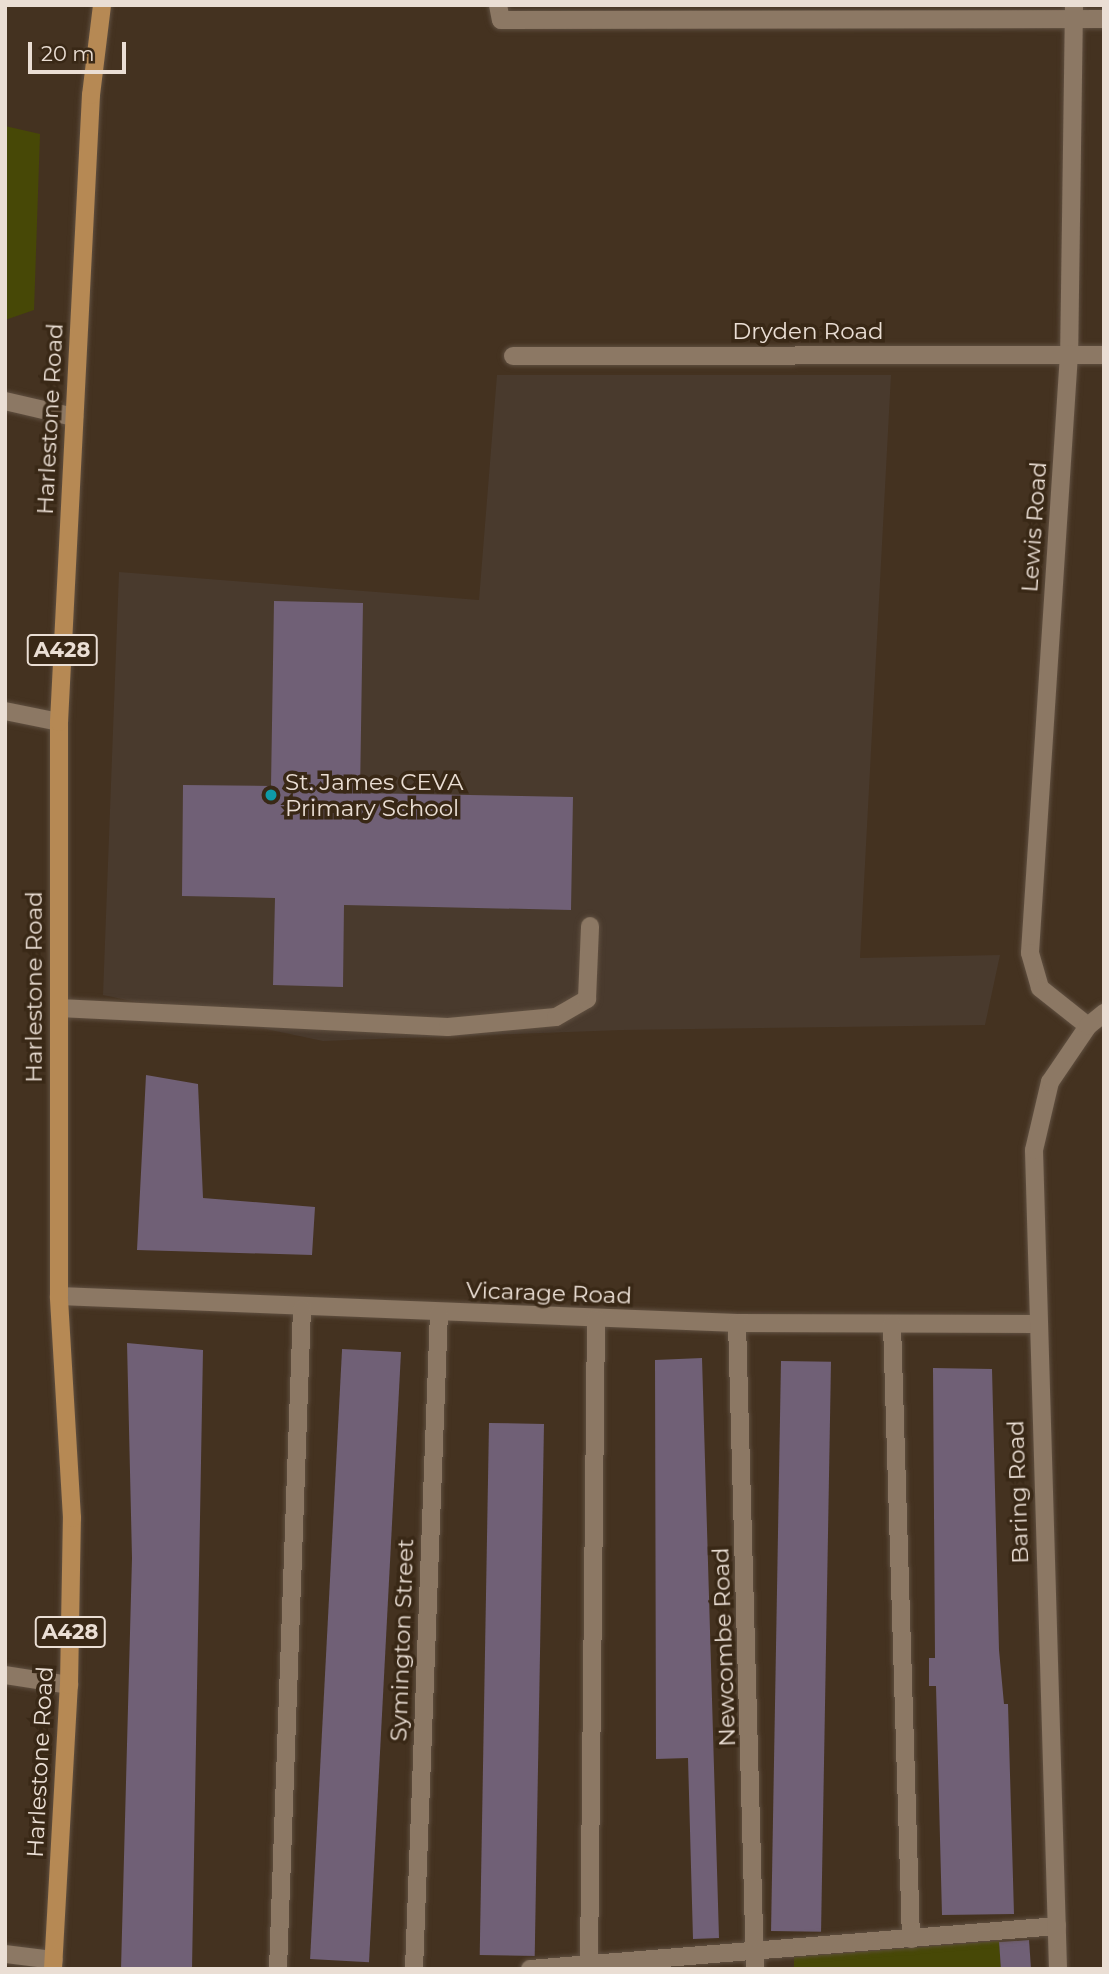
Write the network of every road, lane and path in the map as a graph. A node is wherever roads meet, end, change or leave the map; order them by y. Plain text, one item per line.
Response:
1 (102, 5) edge
2 (498, 5) edge
3 (1074, 12) edge
4 (1104, 19) edge
5 (1069, 355) junction
6 (1104, 355) edge
7 (513, 356) dead end
8 (5, 401) edge
9 (74, 416) junction
10 (5, 711) edge
11 (59, 722) junction
12 (590, 926) dead end
13 (59, 1008) junction
14 (1104, 1013) edge
15 (1088, 1026) junction
16 (59, 1296) junction
17 (302, 1309) junction
18 (439, 1313) junction
19 (596, 1319) junction
20 (737, 1323) junction
21 (892, 1324) junction
22 (1037, 1324) junction
23 (5, 1675) edge
24 (69, 1685) junction
25 (1058, 1926) junction
26 (911, 1939) junction
27 (5, 1954) edge
28 (754, 1961) edge
29 (53, 1964) edge
30 (589, 1965) junction
31 (278, 1969) edge
32 (414, 1969) edge
33 (530, 1969) edge
34 (1058, 1969) edge

1 - 9 main road, Harlestone Road / A428
2 - 3 street
3 - 4 street
3 - 5 street, Lewis Road
5 - 6 street, Dryden Road
5 - 7 street, Dryden Road
5 - 15 street, Lewis Road
8 - 9 street
9 - 11 main road, Harlestone Road / A428
10 - 11 street
11 - 13 main road, Harlestone Road / A428
12 - 13 street
13 - 16 main road, Harlestone Road / A428
14 - 15 street, Baring Road
15 - 22 street, Baring Road
16 - 17 street, Vicarage Road
16 - 24 main road, Harlestone Road / A428
17 - 18 street, Vicarage Road
17 - 31 street
18 - 19 street, Vicarage Road
18 - 32 street, Symington Street
19 - 20 street, Vicarage Road
19 - 30 street
20 - 21 street, Vicarage Road
20 - 28 street, Newcombe Road
21 - 22 street, Vicarage Road
21 - 26 street
22 - 25 street, Baring Road
23 - 24 street
24 - 29 main road, Harlestone Road / A428
25 - 26 street
25 - 34 street, Baring Road
26 - 28 street
27 - 29 street
28 - 30 street
30 - 33 street

